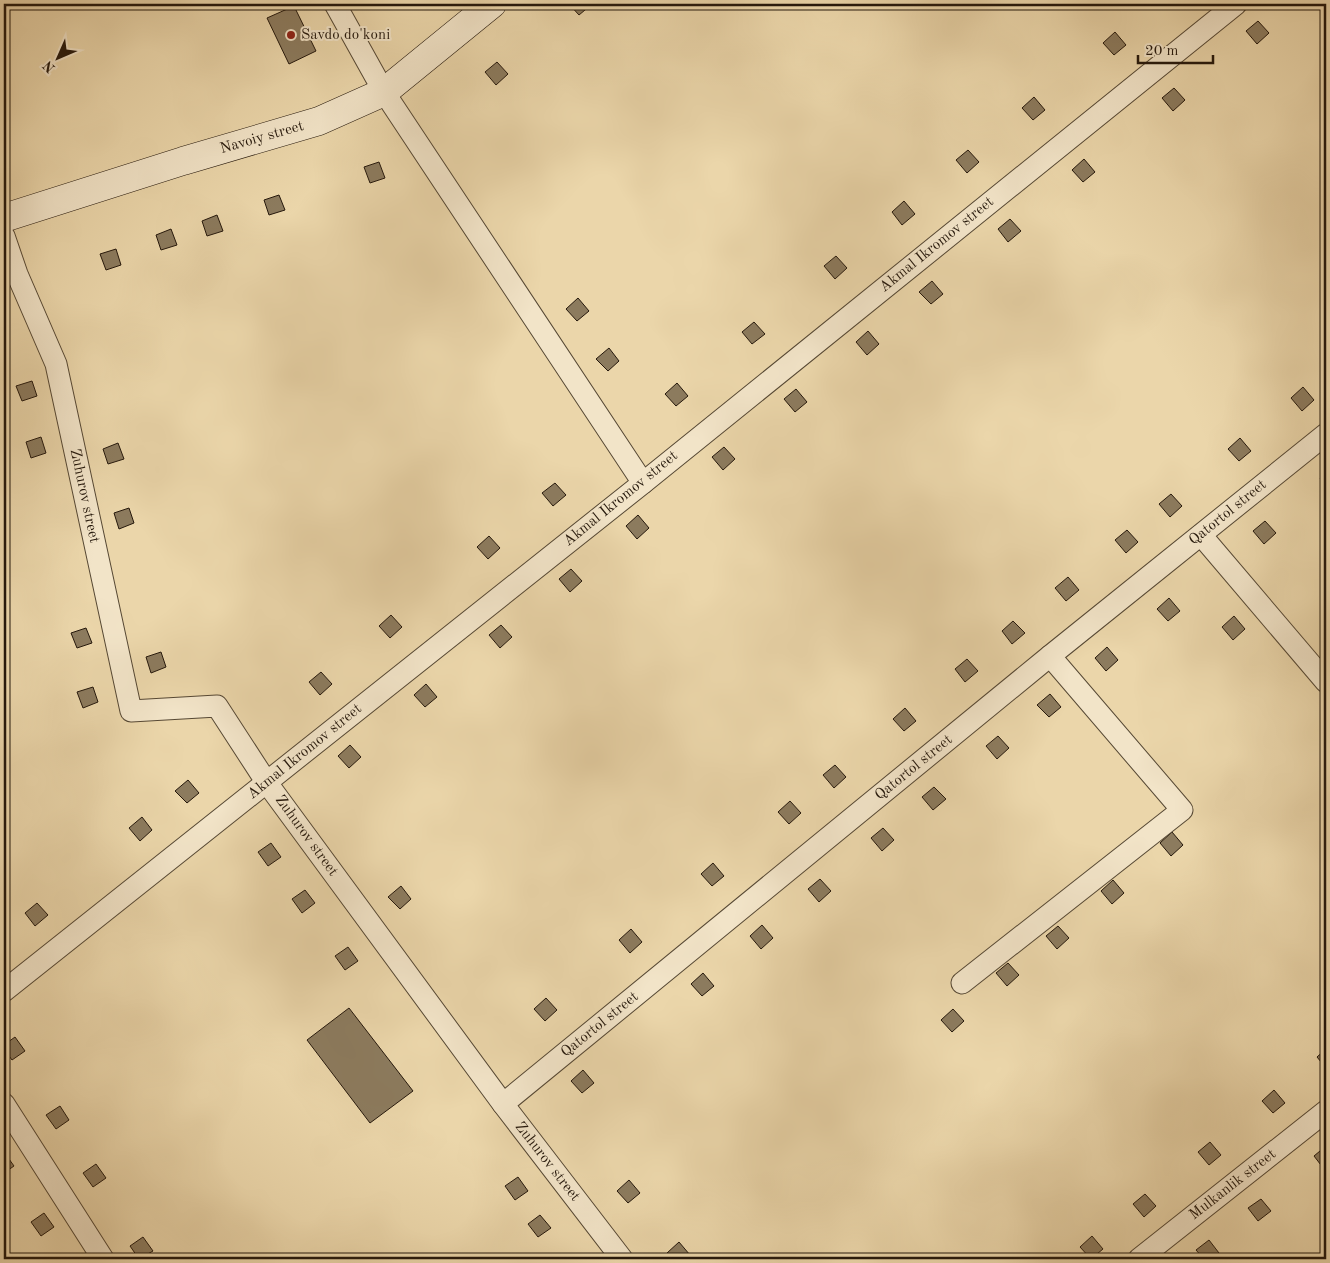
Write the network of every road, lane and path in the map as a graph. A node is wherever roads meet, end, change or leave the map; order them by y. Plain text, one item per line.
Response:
1 (335, 4) edge
2 (492, 4) edge
3 (1236, 4) edge
4 (384, 92) junction
5 (4, 218) edge
6 (4, 236) edge
7 (1326, 434) edge
8 (643, 483) junction
9 (1201, 535) junction
10 (1050, 656) junction
11 (1326, 682) edge
12 (267, 783) junction
13 (962, 983) dead end
14 (4, 991) edge
15 (4, 1104) edge
16 (503, 1104) junction
17 (1326, 1111) edge
18 (103, 1259) edge
19 (622, 1259) edge
20 (1139, 1259) edge

1 - 4 street
2 - 4 street, Navoiy street
3 - 8 street, Akmal Ikromov street
4 - 5 street, Navoiy street
4 - 8 street
6 - 12 street, Zuhurov street
7 - 9 street, Qatortol street
8 - 12 street, Akmal Ikromov street
9 - 10 street, Qatortol street
9 - 11 street
10 - 13 street
10 - 16 street, Qatortol street
12 - 14 street, Akmal Ikromov street
12 - 16 street, Zuhurov street
15 - 18 street
16 - 19 street, Zuhurov street
17 - 20 street, Mulkanlik street

